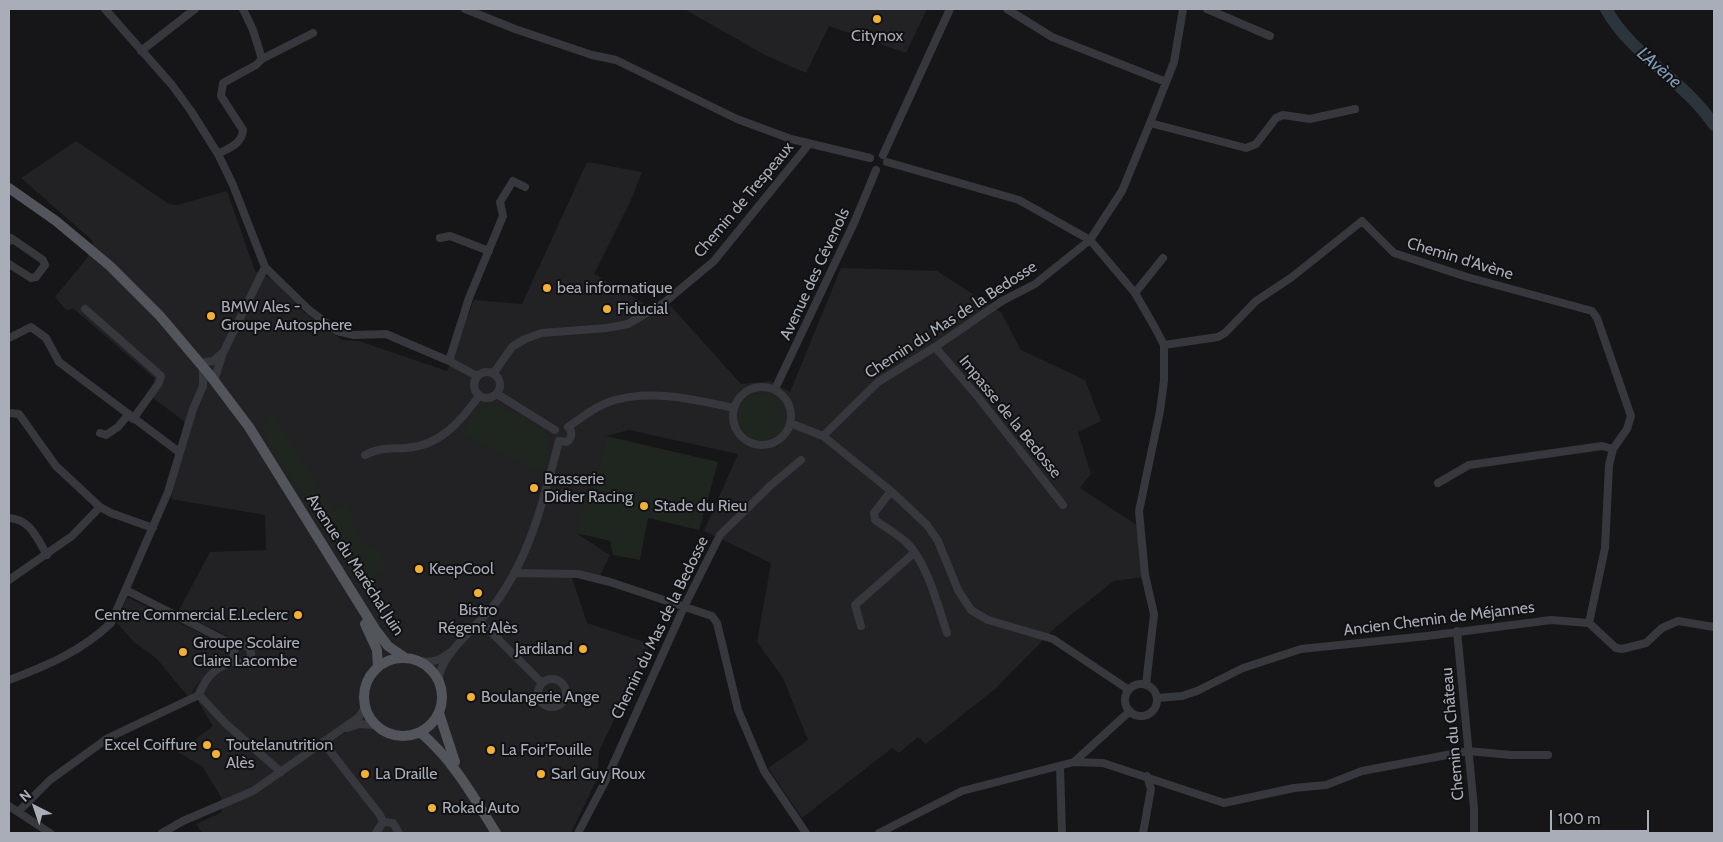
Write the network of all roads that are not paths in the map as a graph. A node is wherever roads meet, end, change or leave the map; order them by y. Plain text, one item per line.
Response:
1 (105, 9) edge
2 (195, 9) edge
3 (243, 9) edge
4 (465, 9) edge
5 (1007, 9) edge
6 (1183, 9) edge
7 (1207, 9) edge
8 (949, 10) edge
9 (313, 33) dead end
10 (1270, 36) dead end
11 (141, 51) junction
12 (262, 59) junction
13 (1166, 82) junction
14 (1355, 109) dead end
15 (1150, 123) junction
16 (809, 144) junction
17 (218, 154) junction
18 (870, 158) junction
19 (885, 158) junction
20 (876, 170) junction
21 (525, 187) dead end
22 (9, 188) edge
23 (9, 238) edge
24 (440, 238) dead end
25 (1090, 240) junction
26 (489, 251) junction
27 (1163, 258) dead end
28 (9, 264) edge
29 (266, 267) junction
30 (1135, 293) junction
31 (85, 309) dead end
32 (9, 338) edge
33 (1164, 345) junction
34 (935, 347) junction
35 (223, 353) junction
36 (449, 361) junction
37 (201, 365) junction
38 (494, 374) junction
39 (477, 376) junction
40 (217, 384) junction
41 (775, 390) junction
42 (497, 394) junction
43 (479, 396) junction
44 (734, 408) junction
45 (193, 409) junction
46 (9, 412) edge
47 (130, 417) junction
48 (790, 424) junction
49 (568, 427) junction
50 (556, 430) junction
51 (100, 433) dead end
52 (823, 436) junction
53 (558, 441) junction
54 (1613, 448) junction
55 (179, 452) junction
56 (365, 455) dead end
57 (801, 460) dead end
58 (1438, 483) dead end
59 (284, 485) junction
60 (891, 492) junction
61 (1063, 505) dead end
62 (100, 507) junction
63 (9, 518) edge
64 (153, 528) junction
65 (914, 553) junction
66 (47, 555) junction
67 (514, 573) junction
68 (9, 580) edge
69 (126, 590) junction
70 (684, 607) junction
71 (480, 621) junction
72 (1588, 623) junction
73 (861, 626) dead end
74 (1714, 627) edge
75 (1457, 632) junction
76 (947, 633) dead end
77 (458, 645) junction
78 (235, 648) junction
79 (404, 657) junction
80 (235, 661) junction
81 (419, 661) junction
82 (378, 667) junction
83 (9, 680) edge
84 (440, 681) junction
85 (542, 683) dead end
86 (1146, 685) junction
87 (1129, 690) junction
88 (199, 695) junction
89 (364, 698) junction
90 (1157, 698) junction
91 (1130, 711) junction
92 (439, 713) junction
93 (376, 726) junction
94 (420, 732) junction
95 (336, 733) junction
96 (323, 742) junction
97 (1468, 751) junction
98 (1548, 755) dead end
99 (1074, 762) junction
100 (1060, 767) junction
101 (281, 772) junction
102 (459, 772) junction
103 (1147, 776) junction
104 (9, 806) edge
105 (18, 812) junction
106 (383, 822) junction
107 (50, 833) edge
108 (162, 833) edge
109 (376, 833) edge
110 (399, 833) edge
111 (496, 833) edge
112 (578, 833) edge
113 (806, 833) edge
114 (879, 833) edge
115 (1062, 833) edge
116 (1143, 833) edge
117 (1474, 833) edge

1 - 11 street
2 - 11 street
3 - 12 street
4 - 16 street
5 - 13 street
6 - 13 street, Chemin du Mas de la Bedosse
7 - 10 street
8 - 19 street
9 - 12 street
11 - 17 street
12 - 17 street
13 - 15 street, Chemin du Mas de la Bedosse
14 - 15 street
15 - 25 street, Chemin du Mas de la Bedosse
16 - 18 street
16 - 38 street, Chemin de Trespeaux
17 - 29 street
18 - 19 street
18 - 20 street
19 - 20 street
19 - 25 street
20 - 41 street, Avenue des Cévenols
21 - 26 street
22 - 37 main road, Avenue du Maréchal Juin
23 - 28 street
24 - 26 street
25 - 30 street
25 - 34 street, Chemin du Mas de la Bedosse
26 - 36 street
27 - 30 street
29 - 35 street
29 - 36 street
30 - 33 street
31 - 47 street
32 - 47 street
33 - 54 street, Chemin d'Avène
33 - 86 street
34 - 52 street, Chemin du Mas de la Bedosse
34 - 61 street, Impasse de la Bedosse
35 - 37 street
35 - 40 street
36 - 39 street
37 - 40 main road, Avenue du Maréchal Juin
37 - 45 street
38 - 39 street
38 - 42 street
39 - 43 street
40 - 45 street
40 - 59 main road, Avenue du Maréchal Juin
41 - 44 street
41 - 48 street
42 - 43 street
42 - 50 street
43 - 56 street
44 - 48 street
44 - 49 street
45 - 55 street
46 - 62 street
47 - 51 street
47 - 55 street
48 - 52 street
49 - 50 street
49 - 53 street
50 - 53 street
52 - 60 street
53 - 67 street
54 - 58 street
54 - 72 street, Chemin d'Avène
55 - 64 street
57 - 70 street, Chemin du Mas de la Bedosse
59 - 79 main road, Avenue du Maréchal Juin
59 - 82 main road, Avenue du Maréchal Juin
60 - 65 street
60 - 87 street
62 - 64 street
62 - 66 street
63 - 66 street
64 - 69 street
65 - 73 street
65 - 76 street
66 - 68 street
67 - 70 street
67 - 71 street
69 - 78 street
69 - 83 street
70 - 112 street, Chemin du Mas de la Bedosse
70 - 113 street
71 - 77 street
71 - 85 street
72 - 74 street
72 - 75 street, Ancien Chemin de Méjannes
75 - 90 street, Ancien Chemin de Méjannes
75 - 97 street, Chemin du Château
77 - 81 street
77 - 84 street
78 - 80 street
78 - 80 street
79 - 81 main road
79 - 82 main road
80 - 88 street
81 - 84 main road
82 - 89 main road
84 - 92 main road
86 - 87 street
86 - 90 street
87 - 91 street
88 - 101 street
88 - 105 street
89 - 93 main road
89 - 95 street
90 - 91 street
91 - 99 street
92 - 94 main road
92 - 102 main road
93 - 94 main road
93 - 95 street
94 - 102 main road
95 - 96 street
96 - 101 street
96 - 106 street
97 - 98 street
97 - 103 street
97 - 117 street, Chemin du Château
99 - 100 street
99 - 103 street
100 - 114 street
100 - 115 street
101 - 108 street
102 - 111 main road
103 - 116 street
104 - 105 street
105 - 107 street
106 - 109 street
106 - 110 street

